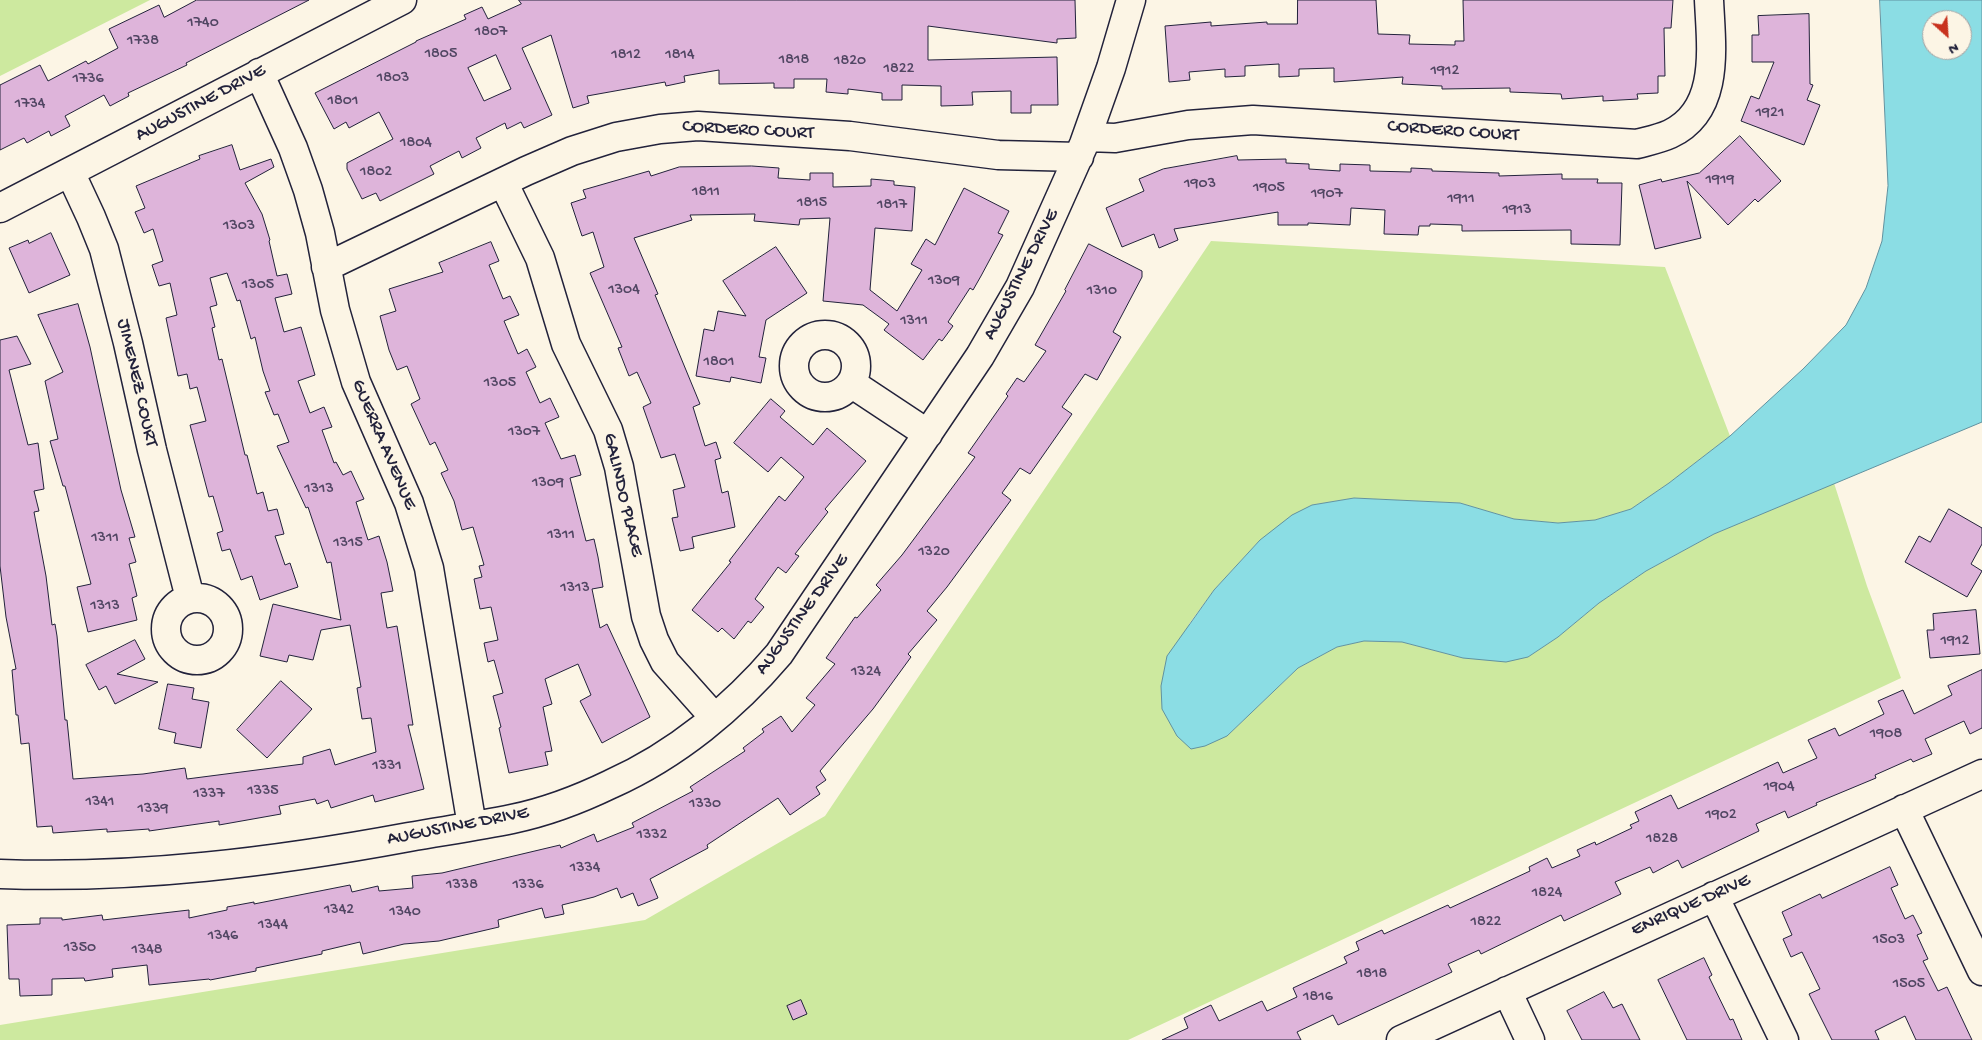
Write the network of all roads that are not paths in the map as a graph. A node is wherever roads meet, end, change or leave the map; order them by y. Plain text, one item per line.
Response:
1 (402, 0) edge
2 (1131, 0) edge
3 (1709, 0) edge
4 (259, 73) junction
5 (1083, 147) junction
6 (70, 172) junction
7 (503, 182) junction
8 (0, 208) edge
9 (326, 267) junction
10 (851, 383) dead end
11 (928, 434) junction
12 (190, 598) dead end
13 (714, 717) junction
14 (1982, 774) edge
15 (1904, 809) junction
16 (472, 826) junction
17 (0, 874) edge
18 (1714, 896) junction
19 (1982, 972) edge
20 (1507, 991) junction
21 (1401, 1040) edge
22 (1530, 1040) edge
23 (1784, 1040) edge

1 - 4 street, AUGUSTINE DRIVE
2 - 5 street, AUGUSTINE DRIVE
3 - 5 street, CORDERO COURT
4 - 6 street, AUGUSTINE DRIVE
4 - 9 street, GUERRA AVENUE
5 - 7 street, CORDERO COURT
5 - 11 street, AUGUSTINE DRIVE
6 - 8 street, AUGUSTINE DRIVE
6 - 12 street, JIMENEZ COURT
7 - 9 street, CORDERO COURT
7 - 13 street, GALINDO PLACE
9 - 16 street, GUERRA AVENUE
10 - 11 street
11 - 13 street, AUGUSTINE DRIVE
13 - 16 street, AUGUSTINE DRIVE
14 - 15 street, ENRIQUE DRIVE
15 - 18 street, ENRIQUE DRIVE
15 - 19 street
16 - 17 street, AUGUSTINE DRIVE
18 - 20 street, ENRIQUE DRIVE
18 - 23 street
20 - 21 street, ENRIQUE DRIVE
20 - 22 street

